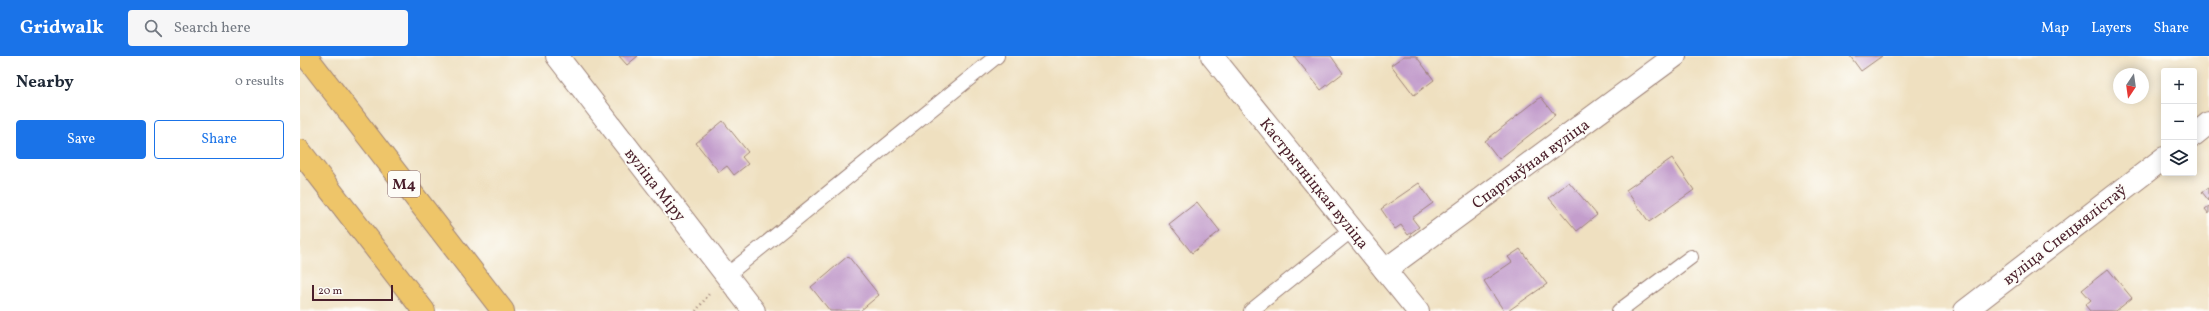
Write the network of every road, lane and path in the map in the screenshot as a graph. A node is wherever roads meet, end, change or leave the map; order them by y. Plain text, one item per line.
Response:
1 (306, 56) edge
2 (557, 56) edge
3 (997, 56) edge
4 (1212, 56) edge
5 (1675, 56) edge
6 (2209, 123) edge
7 (2197, 133) edge
8 (300, 151) edge
9 (2161, 160) edge
10 (1353, 229) junction
11 (1691, 257) dead end
12 (1385, 270) junction
13 (727, 275) junction
14 (424, 311) edge
15 (502, 311) edge
16 (754, 311) edge
17 (1251, 311) edge
18 (1418, 311) edge
19 (1620, 311) edge
20 (1965, 311) edge

1 - 15 highway, М4
2 - 13 street, вуліца Міру
3 - 13 lane
4 - 10 street, Кастрычніцкая вуліца
5 - 12 street, Спартыўная вуліца
6 - 7 street
8 - 14 highway
9 - 20 street, вуліца Спецыялістаў
10 - 12 street, Кастрычніцкая вуліца
10 - 17 lane
11 - 19 lane
12 - 18 street, Кастрычніцкая вуліца
13 - 16 street, вуліца Міру

